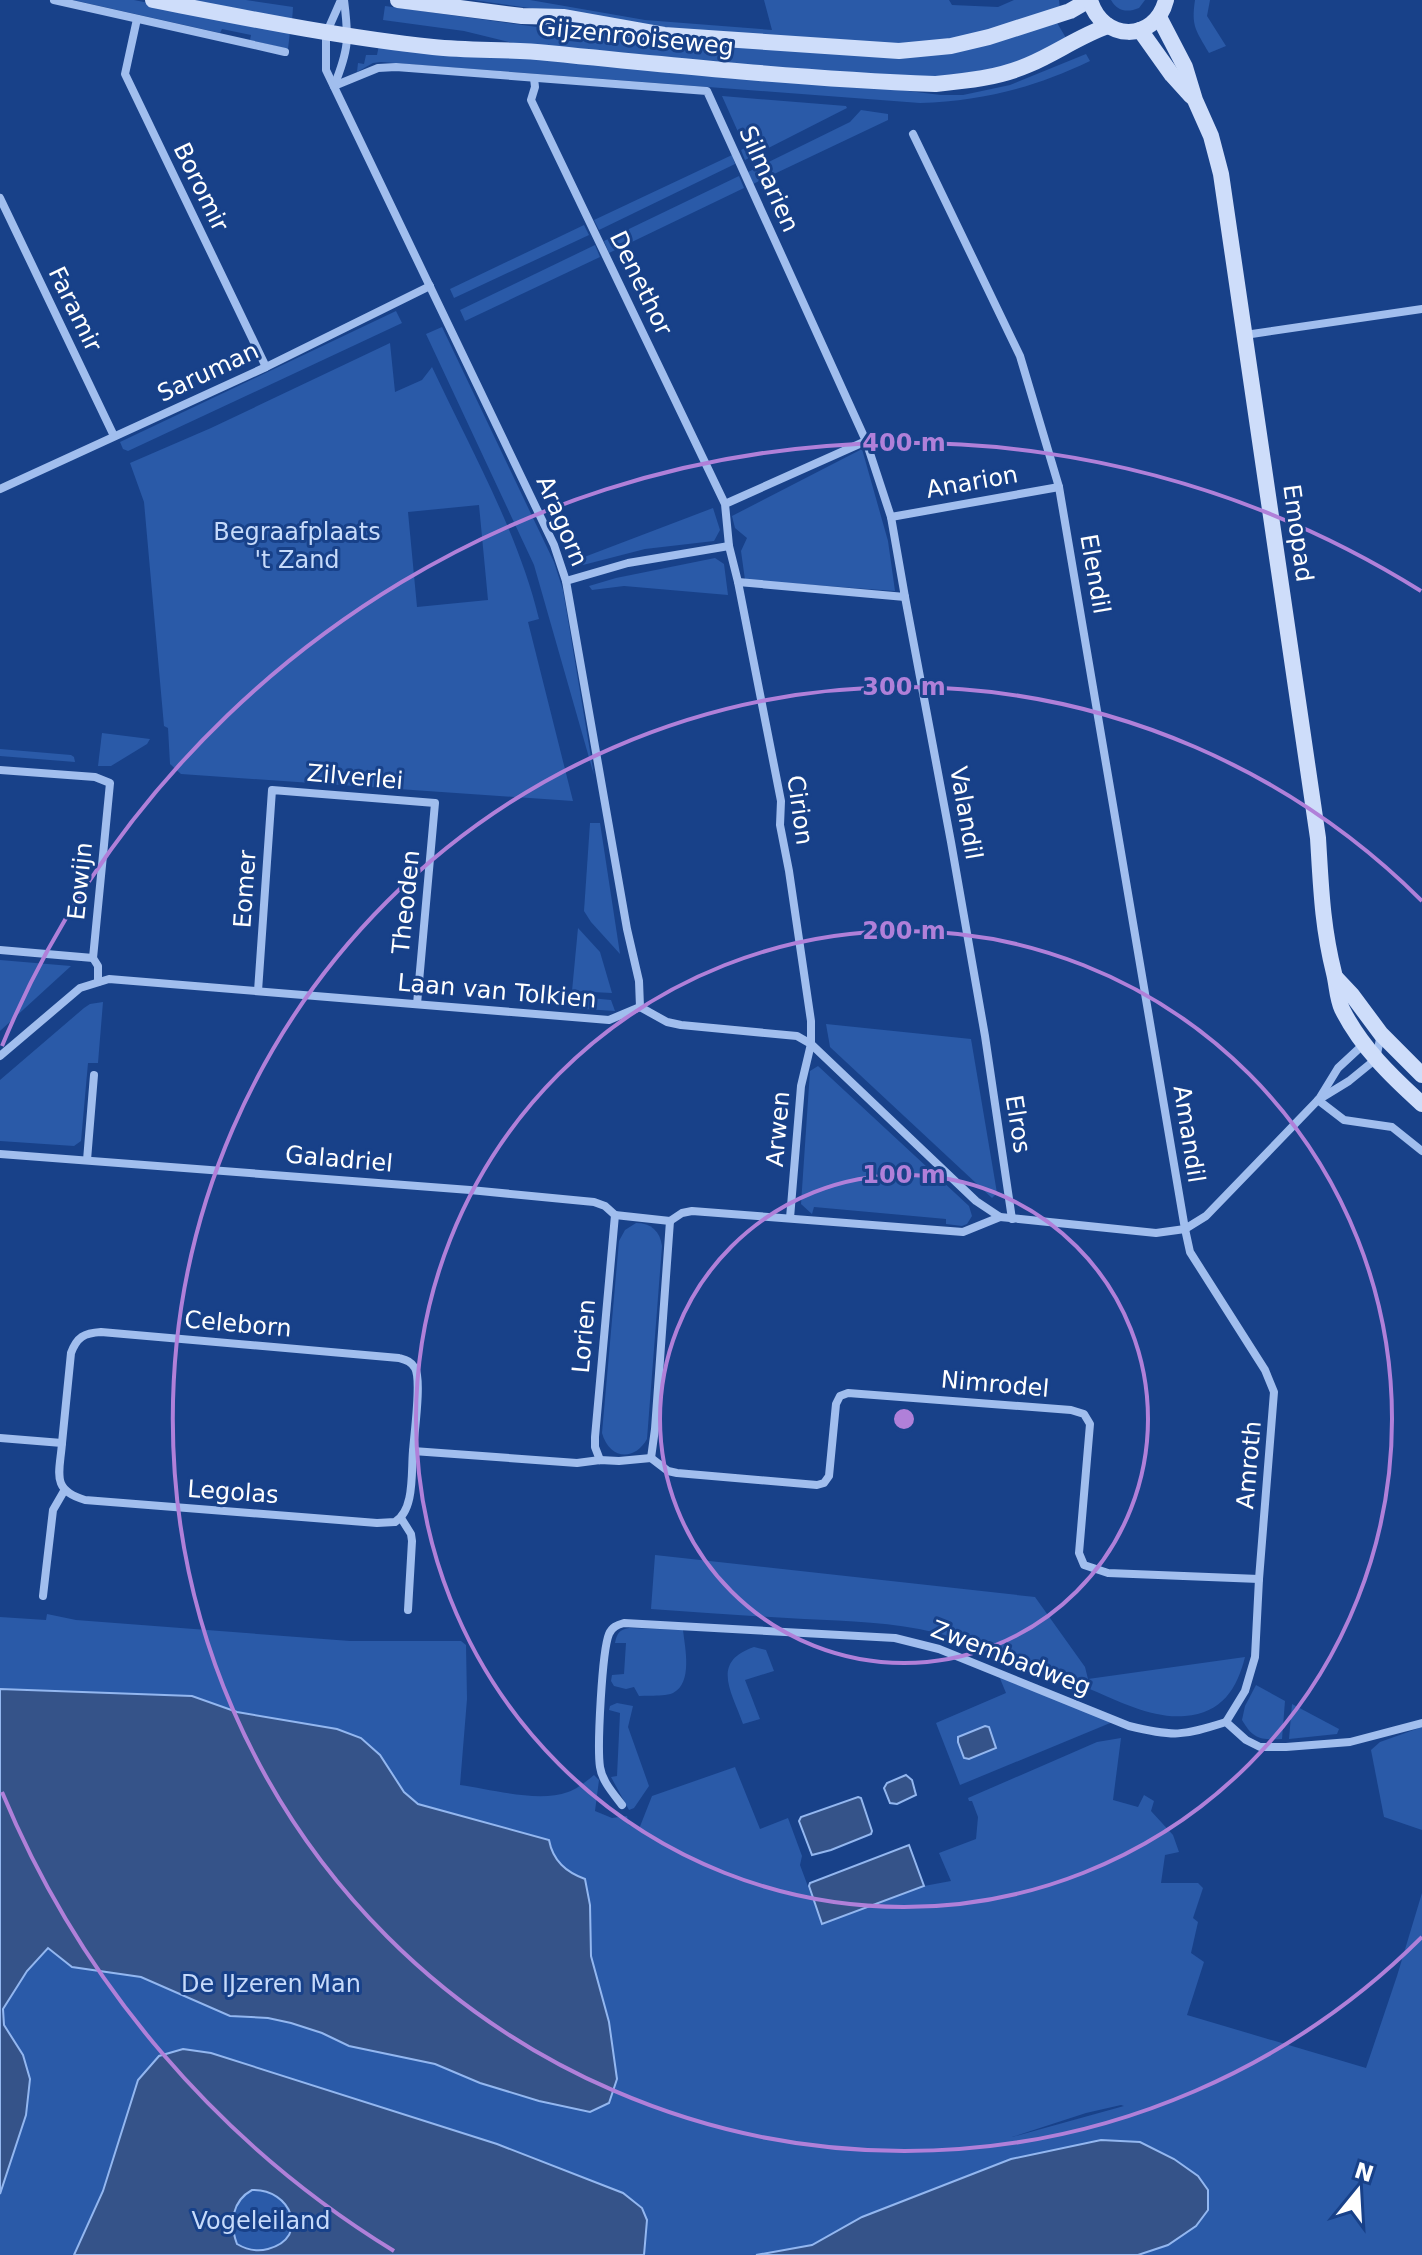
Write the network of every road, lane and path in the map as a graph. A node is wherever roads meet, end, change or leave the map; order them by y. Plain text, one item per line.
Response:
1 (54, 0) edge
2 (153, 0) edge
3 (342, 0) edge
4 (398, 0) edge
5 (1089, 0) edge
6 (1166, 0) edge
7 (1159, 17) junction
8 (137, 19) junction
9 (1108, 26) junction
10 (1140, 30) junction
11 (326, 34) junction
12 (349, 37) junction
13 (285, 52) dead end
14 (534, 78) junction
15 (334, 86) junction
16 (1195, 100) junction
17 (913, 134) dead end
18 (0, 198) edge
19 (430, 286) junction
20 (1422, 309) edge
21 (1245, 335) junction
22 (266, 367) junction
23 (114, 436) junction
24 (866, 441) junction
25 (1059, 487) junction
26 (0, 489) edge
27 (725, 504) junction
28 (891, 517) junction
29 (729, 546) junction
30 (566, 581) junction
31 (738, 582) junction
32 (905, 597) junction
33 (0, 770) edge
34 (272, 790) joint
35 (435, 803) joint
36 (0, 950) edge
37 (93, 958) junction
38 (1335, 976) junction
39 (98, 982) junction
40 (258, 991) junction
41 (417, 1004) junction
42 (640, 1007) junction
43 (1381, 1034) junction
44 (985, 1036) joint
45 (811, 1044) junction
46 (1364, 1044) junction
47 (1155, 1045) joint
48 (0, 1056) edge
49 (1376, 1059) junction
50 (94, 1075) dead end
51 (1422, 1075) edge
52 (1318, 1100) junction
53 (1422, 1104) edge
54 (1422, 1151) edge
55 (0, 1154) edge
56 (87, 1160) junction
57 (615, 1215) junction
58 (1000, 1217) junction
59 (790, 1218) junction
60 (1012, 1219) junction
61 (670, 1221) junction
62 (1185, 1229) junction
63 (0, 1438) edge
64 (62, 1443) junction
65 (413, 1451) junction
66 (651, 1458) junction
67 (600, 1460) junction
68 (64, 1491) junction
69 (401, 1518) junction
70 (1259, 1579) junction
71 (43, 1596) dead end
72 (408, 1610) dead end
73 (1226, 1722) junction
74 (1422, 1723) edge
75 (622, 1805) dead end

1 - 8 street
2 - 11 main road, Gijzenrooiseweg
3 - 11 street, Aragorn
3 - 12 street, Aragorn
4 - 5 main road, Gijzenrooiseweg
5 - 9 main road
6 - 7 main road
7 - 10 main road
7 - 16 main road, Emopad
8 - 13 street
8 - 22 street, Boromir
9 - 10 main road
9 - 12 main road, Gijzenrooiseweg
10 - 16 main road, Emopad
11 - 12 main road, Gijzenrooiseweg
11 - 15 street, Aragorn
12 - 15 street, Aragorn
14 - 15 street
14 - 24 street, Silmarien
14 - 27 street, Denethor
15 - 19 street, Aragorn
16 - 21 main road, Emopad
17 - 25 street, Elendil
18 - 23 street, Faramir
19 - 22 street, Saruman
19 - 30 street, Aragorn
20 - 21 street
21 - 38 main road, Emopad
22 - 23 street, Saruman
23 - 26 street, Saruman
24 - 27 street
24 - 28 street, Valandil
25 - 28 street, Anarion
25 - 47 street, Elendil
27 - 29 street, Cirion
28 - 32 street, Valandil
29 - 30 street
29 - 31 street, Cirion
30 - 42 street, Aragorn
31 - 32 street
31 - 45 street, Cirion
32 - 44 street, Valandil
33 - 37 street, Eowijn
34 - 35 street, Zilverlei
34 - 40 street, Eomer
35 - 41 street, Theoden
36 - 37 street
37 - 39 street, Eowijn
38 - 43 main road, Emopad
38 - 46 main road, Emopad
39 - 40 street, Laan van Tolkien
39 - 48 street, Laan van Tolkien
40 - 41 street, Laan van Tolkien
41 - 42 street, Laan van Tolkien
42 - 45 street
43 - 46 street
43 - 49 street
43 - 51 main road, Emopad
44 - 60 street, Elros
45 - 58 street
45 - 59 street, Arwen
46 - 49 main road, Emopad
46 - 52 street
47 - 62 street, Amandil
49 - 52 street
49 - 53 main road, Emopad
50 - 56 street
52 - 54 street
52 - 62 street
55 - 56 street, Galadriel
56 - 57 street, Galadriel
57 - 61 street, Galadriel
57 - 67 street, Lorien
58 - 59 street
58 - 60 street
59 - 61 street
60 - 62 street
61 - 66 street
62 - 70 street, Amroth
63 - 64 street
64 - 65 street, Celeborn
64 - 68 street
65 - 67 street
65 - 69 street
66 - 67 street
66 - 70 street, Nimrodel
68 - 69 street, Legolas
68 - 71 street
69 - 72 street
70 - 73 street, Amroth
73 - 74 street
73 - 75 street, Zwembadweg

